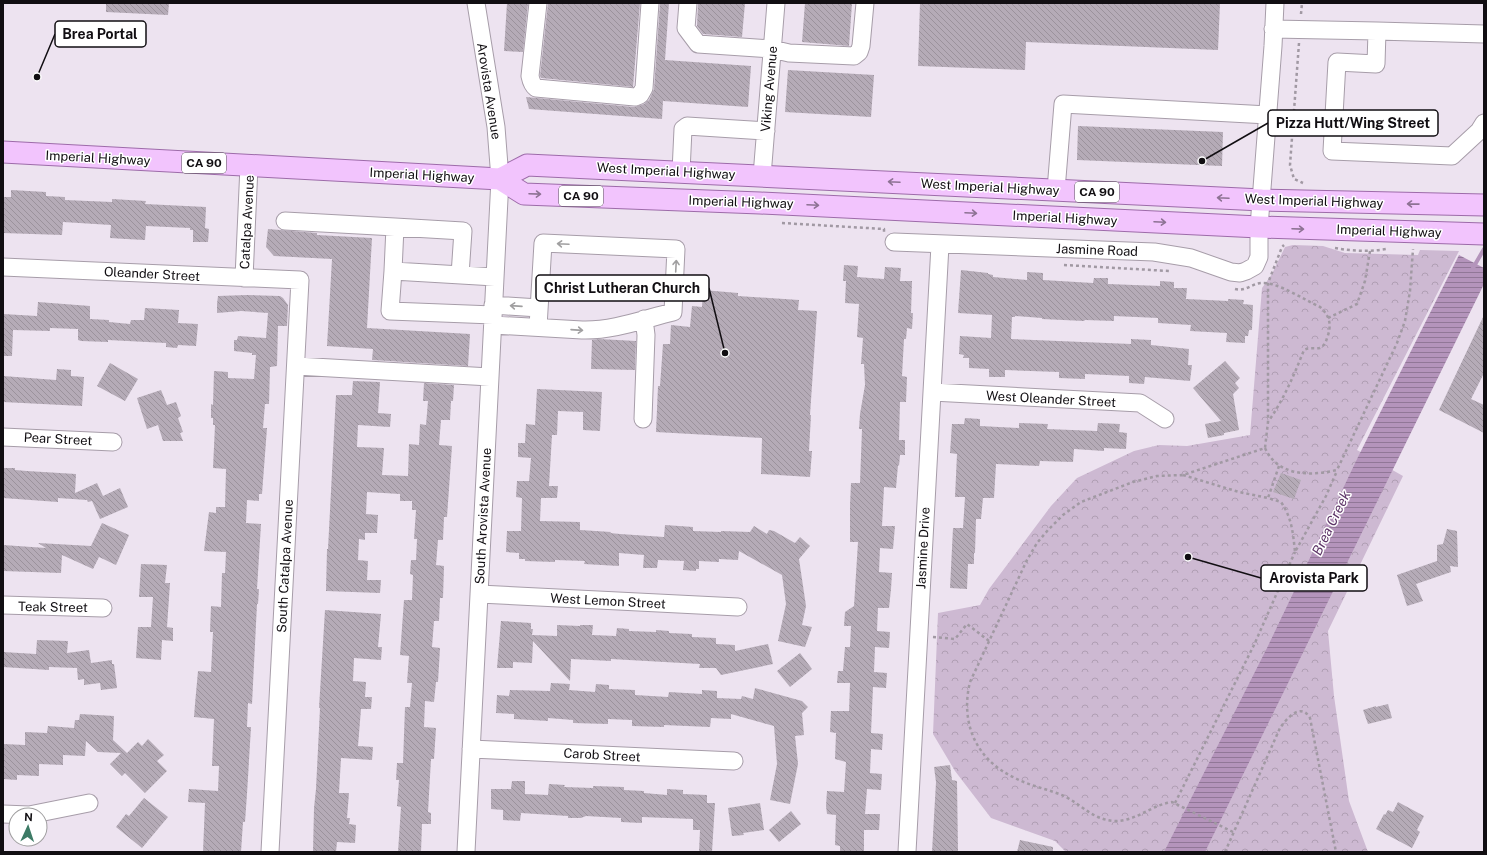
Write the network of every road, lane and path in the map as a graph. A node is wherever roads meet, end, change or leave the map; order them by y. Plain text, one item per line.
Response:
1 (476, 3) edge
2 (538, 3) edge
3 (650, 3) edge
4 (688, 3) edge
5 (776, 3) edge
6 (865, 3) edge
7 (1275, 3) edge
8 (1273, 29) junction
9 (1377, 31) junction
10 (1484, 34) edge
11 (772, 49) junction
12 (1268, 115) junction
13 (1484, 123) edge
14 (766, 131) junction
15 (3, 152) edge
16 (249, 166) junction
17 (681, 172) junction
18 (762, 176) junction
19 (500, 180) junction
20 (1056, 190) junction
21 (1262, 200) junction
22 (760, 203) junction
23 (1484, 205) edge
24 (285, 221) dead end
25 (395, 227) junction
26 (1259, 227) junction
27 (1484, 234) edge
28 (894, 242) dead end
29 (1285, 244) dead end
30 (940, 245) junction
31 (1413, 247) dead end
32 (1370, 251) dead end
33 (3, 267) edge
34 (393, 271) junction
35 (460, 275) junction
36 (495, 277) junction
37 (244, 278) junction
38 (300, 280) joint
39 (1268, 283) junction
40 (539, 308) junction
41 (493, 315) junction
42 (1328, 318) junction
43 (644, 319) junction
44 (538, 327) junction
45 (296, 366) junction
46 (490, 377) junction
47 (932, 392) junction
48 (1165, 419) dead end
49 (643, 420) dead end
50 (1268, 422) junction
51 (3, 437) edge
52 (113, 442) dead end
53 (1266, 448) junction
54 (1279, 466) junction
55 (1337, 470) junction
56 (1182, 475) junction
57 (1268, 498) junction
58 (1295, 552) junction
59 (479, 594) junction
60 (3, 606) edge
61 (738, 607) dead end
62 (103, 608) dead end
63 (918, 636) junction
64 (989, 641) junction
65 (471, 749) junction
66 (734, 761) dead end
67 (89, 803) dead end
68 (1175, 803) junction
69 (3, 814) edge
70 (1233, 832) junction
71 (270, 852) edge
72 (466, 852) edge
73 (907, 852) edge
74 (1224, 852) edge
75 (1336, 852) edge

1 - 19 street, Arovista Avenue
2 - 3 street
4 - 11 street
5 - 11 street, Viking Avenue
6 - 11 street
7 - 8 street
8 - 9 street
8 - 12 street
9 - 10 street
9 - 13 street
11 - 14 street, Viking Avenue
12 - 20 street
12 - 21 street
14 - 17 street
14 - 18 street, Viking Avenue
15 - 16 main road, Imperial Highway / CA 90
16 - 19 main road, Imperial Highway / CA 90
16 - 37 street, Catalpa Avenue
17 - 18 main road, West Imperial Highway / CA 90
17 - 19 main road, West Imperial Highway / CA 90
20 -> 18 main road, West Imperial Highway / CA 90
18 - 22 main road
19 -> 22 main road, Imperial Highway / CA 90
19 - 36 street, South Arovista Avenue
21 -> 20 main road, West Imperial Highway / CA 90
23 -> 21 main road, West Imperial Highway / CA 90
21 - 26 street
22 -> 26 main road, Imperial Highway / CA 90
24 - 25 street
25 - 34 street
25 - 35 street
26 -> 27 main road, Imperial Highway / CA 90
26 - 30 street, Jasmine Road
28 - 30 street, Jasmine Road
29 - 39 path
30 - 47 street, Jasmine Drive
31 - 55 path
32 - 42 path
33 - 37 street, Oleander Street
34 - 35 street
34 - 41 street
35 - 36 street
36 - 41 street, South Arovista Avenue
37 - 38 street, Oleander Street
38 - 45 street, South Catalpa Avenue
39 - 42 path
39 - 50 path
40 -> 41 street
43 -> 40 street
40 - 44 street
41 - 44 street
41 - 46 street, South Arovista Avenue
42 - 50 path
44 -> 43 street
43 - 49 street
45 - 46 street
45 - 71 street, South Catalpa Avenue
46 - 59 street, South Arovista Avenue
47 - 48 street, West Oleander Street
47 - 63 street, Jasmine Drive
50 - 53 path
51 - 52 street, Pear Street
53 - 54 path
53 - 56 path
54 - 55 path
54 - 57 path
55 - 58 path
56 - 57 path
56 - 64 path
57 - 58 path
58 - 68 path
59 - 61 street, West Lemon Street
59 - 65 street, South Arovista Avenue
60 - 62 street, Teak Street
63 - 64 path
63 - 73 street, Jasmine Drive
64 - 68 path
65 - 66 street, Carob Street
65 - 72 street, South Arovista Avenue
67 - 69 street
68 - 70 path
70 - 74 path
70 - 75 path

